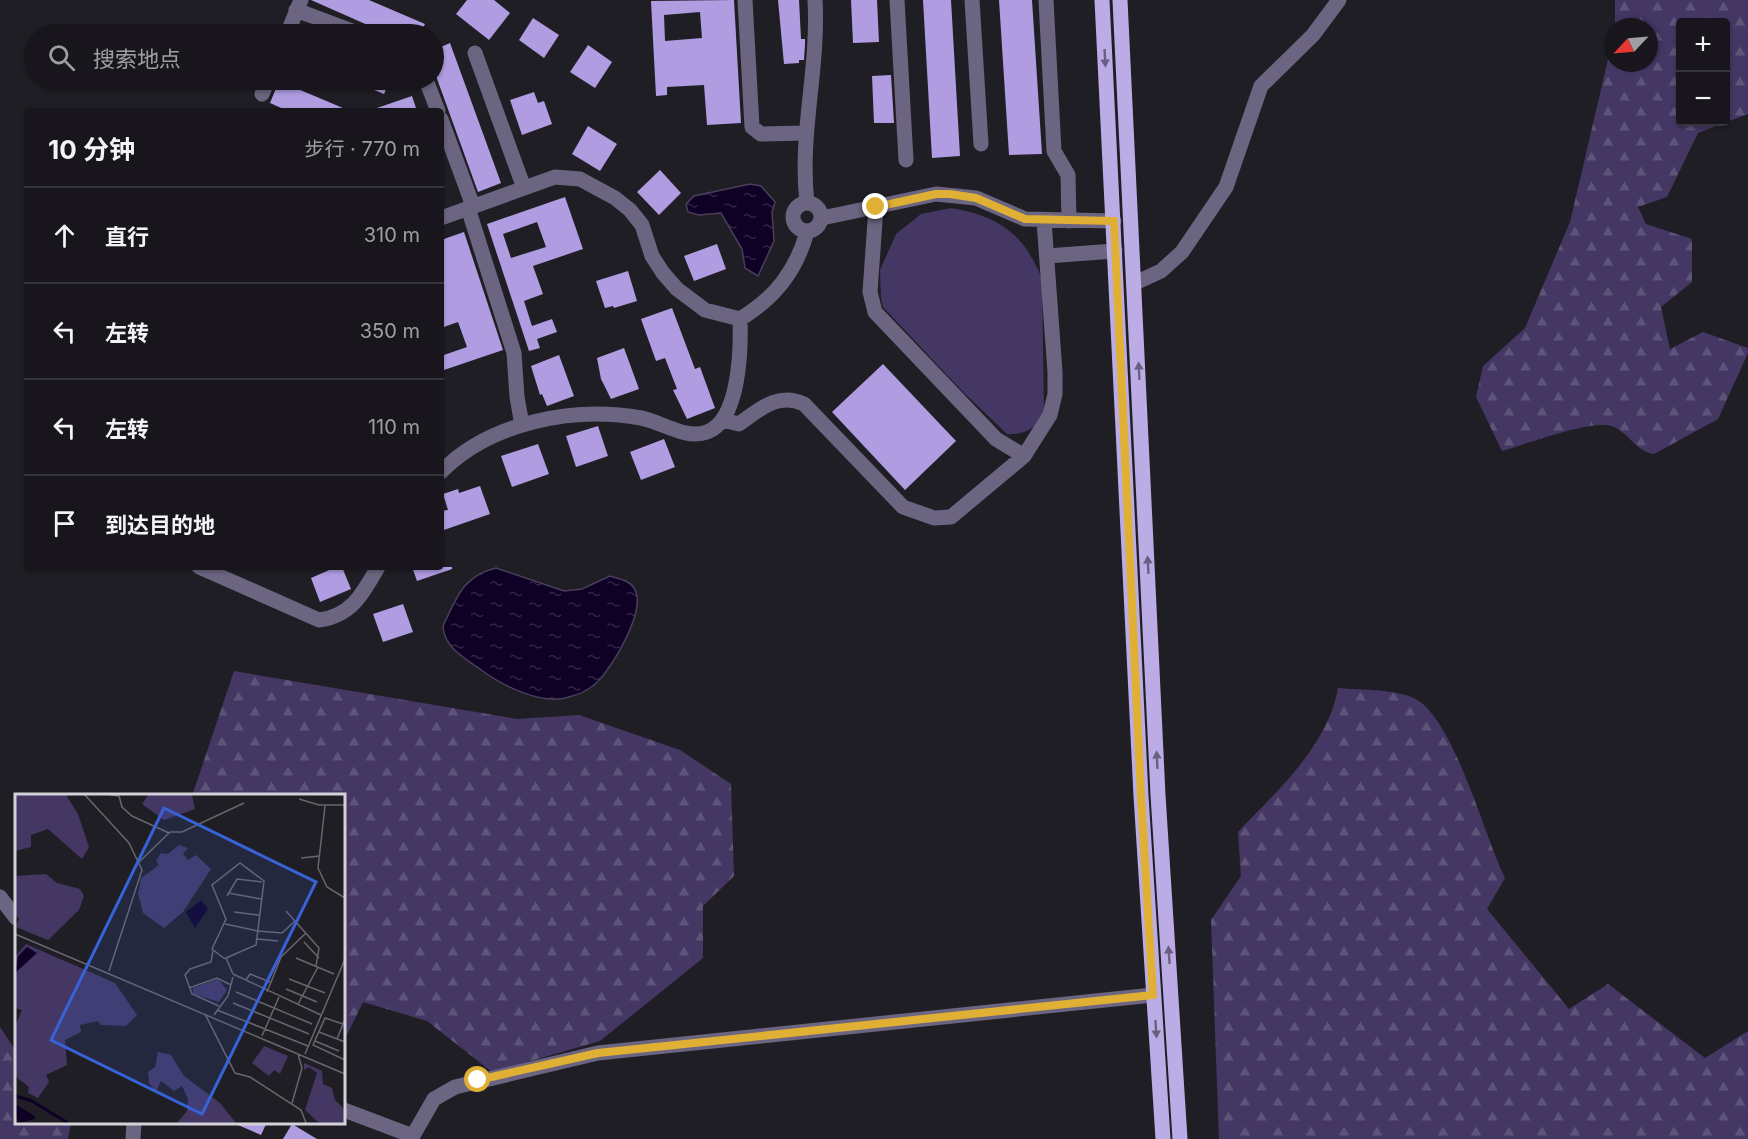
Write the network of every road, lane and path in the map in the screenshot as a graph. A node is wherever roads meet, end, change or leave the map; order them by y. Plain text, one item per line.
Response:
1 (745, 0) edge
2 (815, 0) edge
3 (897, 0) edge
4 (972, 0) edge
5 (1046, 0) edge
6 (1102, 0) edge
7 (1120, 0) edge
8 (1339, 0) edge
9 (298, 5) edge
10 (290, 24) edge
11 (339, 24) edge
12 (475, 53) dead end
13 (264, 90) edge
14 (430, 90) edge
15 (262, 94) dead end
16 (437, 108) edge
17 (444, 128) edge
18 (806, 133) junction
19 (981, 144) dead end
20 (906, 160) dead end
21 (524, 188) junction
22 (807, 203) junction
23 (470, 207) junction
24 (876, 207) junction
25 (444, 217) edge
26 (822, 218) junction
27 (1044, 221) junction
28 (1069, 221) junction
29 (1114, 221) junction
30 (807, 232) junction
31 (1115, 251) junction
32 (1047, 256) junction
33 (1135, 283) junction
34 (740, 320) junction
35 (723, 420) junction
36 (522, 425) junction
37 (1024, 456) junction
38 (444, 470) edge
39 (207, 570) edge
40 (376, 570) edge
41 (0, 897) edge
42 (15, 917) edge
43 (1153, 995) junction
44 (345, 1110) edge
45 (134, 1124) edge
46 (412, 1137) edge
47 (133, 1139) edge
48 (1163, 1139) edge
49 (1180, 1139) edge

1 - 18 street
2 - 18 street
3 - 20 street
4 - 19 street
5 - 28 street
6 -> 29 main road
7 - 33 main road
8 - 33 street
9 - 10 street
9 - 11 street
12 - 21 street
13 - 15 street
14 - 16 street
17 - 23 street
18 - 22 street
21 - 23 street
21 - 34 street
22 - 26 street
22 - 30 street
23 - 25 street
23 - 36 street
24 - 26 street
24 - 27 street
24 - 37 street
26 - 30 street
27 - 28 street
27 - 32 street
28 - 29 street
29 - 31 main road
30 - 34 street
31 - 32 street
31 - 43 main road
32 - 37 street
49 -> 33 main road
34 - 35 street
35 - 36 street
35 - 37 street
36 - 38 street
39 - 40 street
41 - 42 street
43 - 46 street
43 -> 48 main road
44 - 46 street
45 - 47 street

